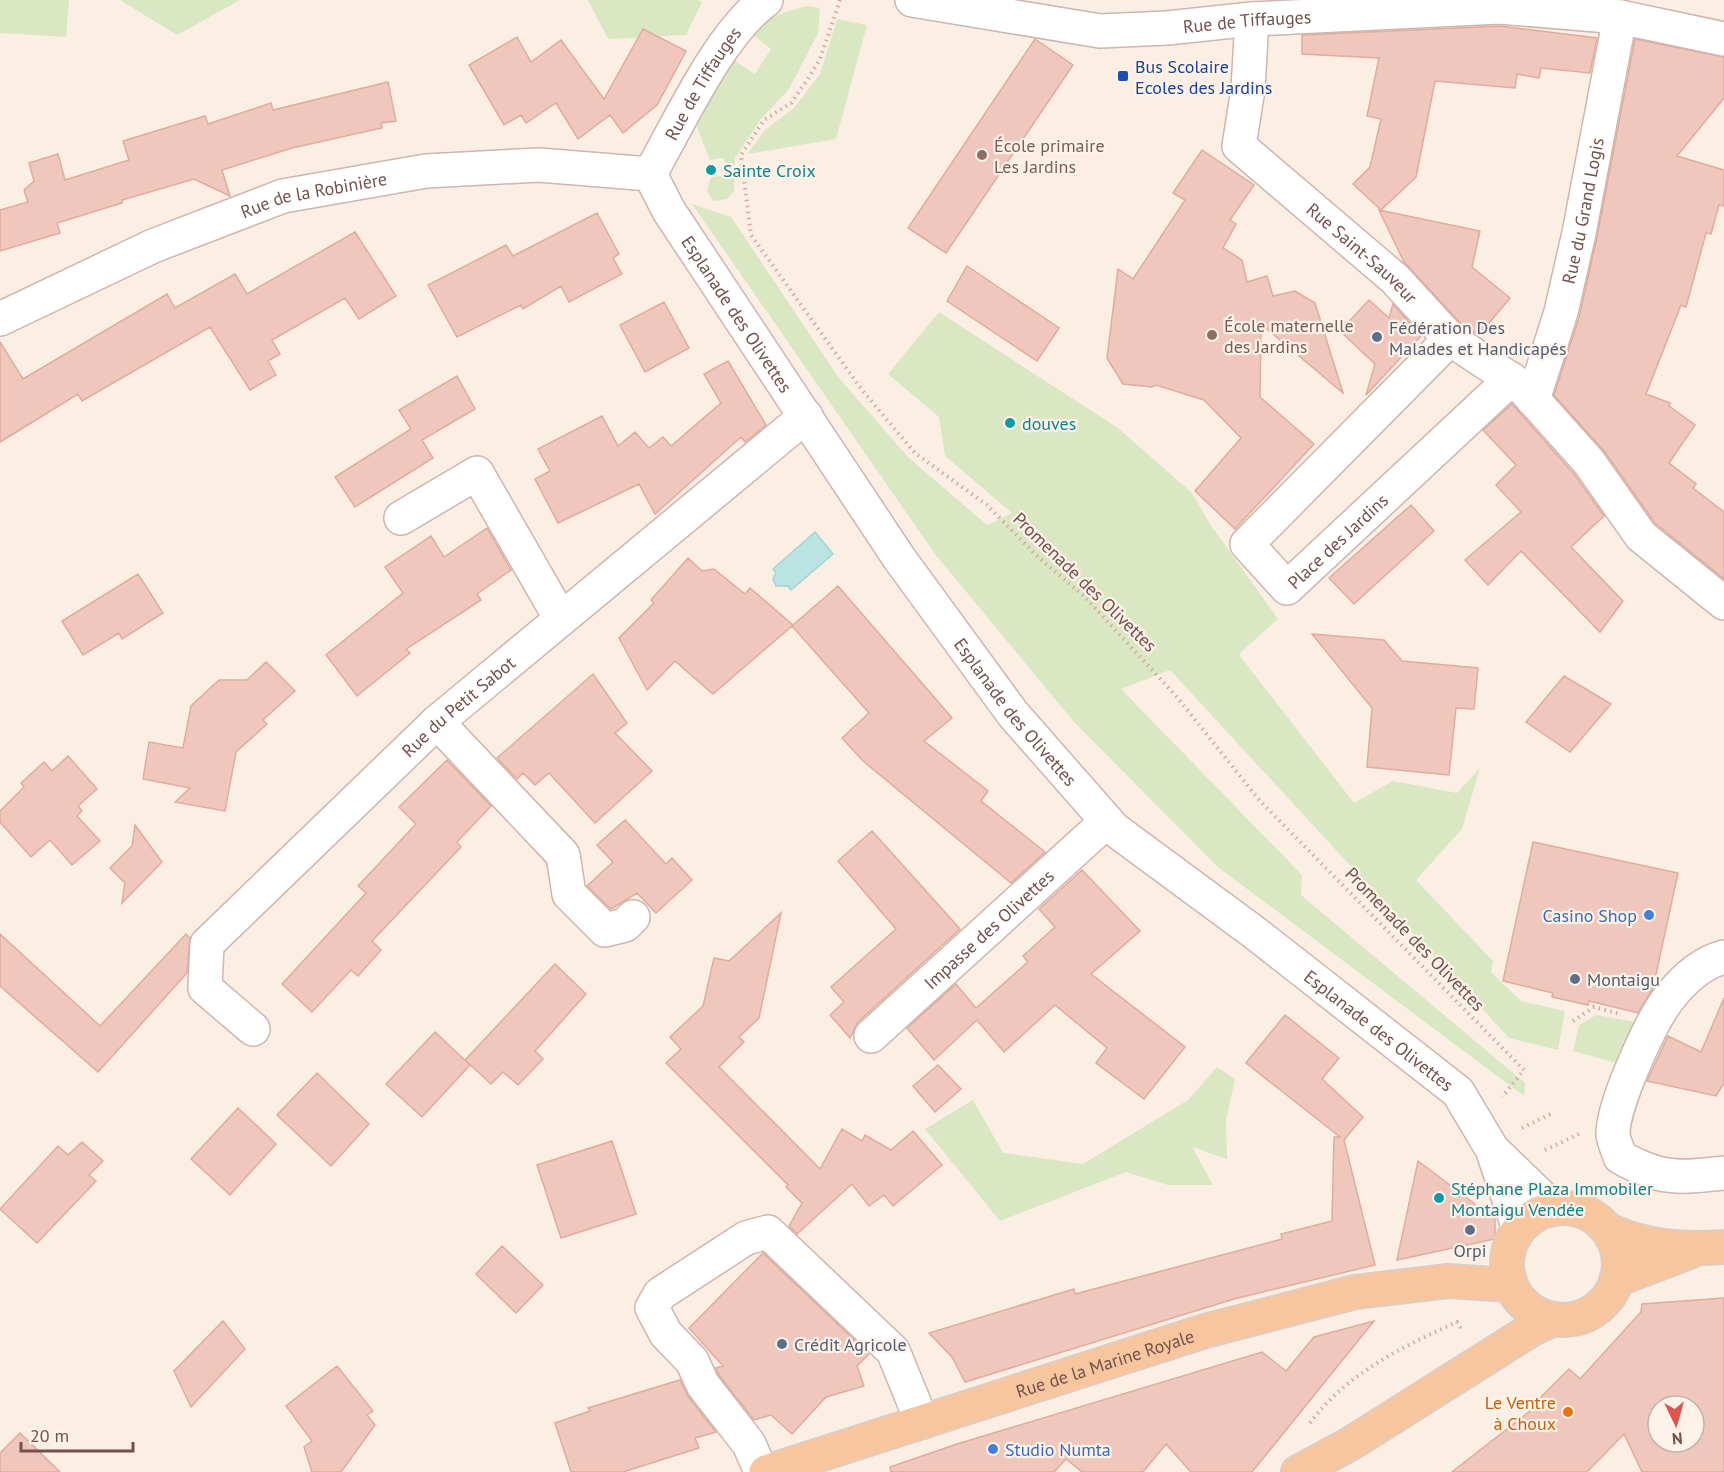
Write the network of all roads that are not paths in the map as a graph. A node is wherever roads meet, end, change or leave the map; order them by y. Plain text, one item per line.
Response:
1 (766, 0) edge
2 (912, 0) edge
3 (1589, 6) edge
4 (1358, 7) edge
5 (1620, 17) junction
6 (1252, 19) junction
7 (1724, 39) edge
8 (650, 174) junction
9 (0, 319) edge
10 (1450, 339) junction
11 (1522, 389) junction
12 (806, 416) junction
13 (401, 518) dead end
14 (1724, 603) edge
15 (561, 619) junction
16 (437, 722) junction
17 (1106, 822) junction
18 (633, 916) dead end
19 (1724, 957) edge
20 (253, 1029) dead end
21 (871, 1036) dead end
22 (1502, 1141) junction
23 (1724, 1173) edge
24 (1554, 1209) junction
25 (1607, 1229) junction
26 (1513, 1240) junction
27 (1710, 1248) edge
28 (1616, 1280) junction
29 (1448, 1281) junction
30 (1514, 1290) junction
31 (1554, 1319) junction
32 (1482, 1362) junction
33 (922, 1422) junction
34 (761, 1472) edge
35 (766, 1472) edge
36 (1298, 1472) edge

1 - 8 street, Rue de Tiffauges
2 - 6 street, Rue de Tiffauges
3 - 4 street, Rue de Tiffauges
3 - 5 street, Rue de Tiffauges
4 - 6 street, Rue de Tiffauges
5 - 7 street, Rue de Tiffauges
5 - 11 street, Rue du Grand Logis
6 - 10 street, Rue Saint-Sauveur
8 - 9 street, Rue de la Robinière
8 - 12 street, Esplanade des Olivettes
10 - 11 street, Rue Saint-Sauveur
10 - 11 street, Place des Jardins
11 - 14 street, Rue Saint-Sauveur
12 - 15 street, Rue du Petit Sabot
12 - 17 street, Esplanade des Olivettes
13 - 15 street
15 - 16 street, Rue du Petit Sabot
16 - 18 street
16 - 20 street, Rue du Petit Sabot
17 - 21 street, Impasse des Olivettes
17 - 22 street, Esplanade des Olivettes
19 - 23 street
22 - 24 street, Esplanade des Olivettes
22 - 26 street, Esplanade des Olivettes
24 - 25 main road
24 - 26 main road
25 - 27 main road
25 - 28 main road
26 - 29 main road, Rue de la Marine Royale
26 - 30 main road
27 - 28 main road
28 - 31 main road
29 - 30 main road, Rue de la Marine Royale
29 - 33 main road, Rue de la Marine Royale
30 - 31 main road
30 - 32 main road
31 - 32 main road
32 - 36 main road
33 - 34 street
33 - 35 main road, Rue de la Marine Royale

